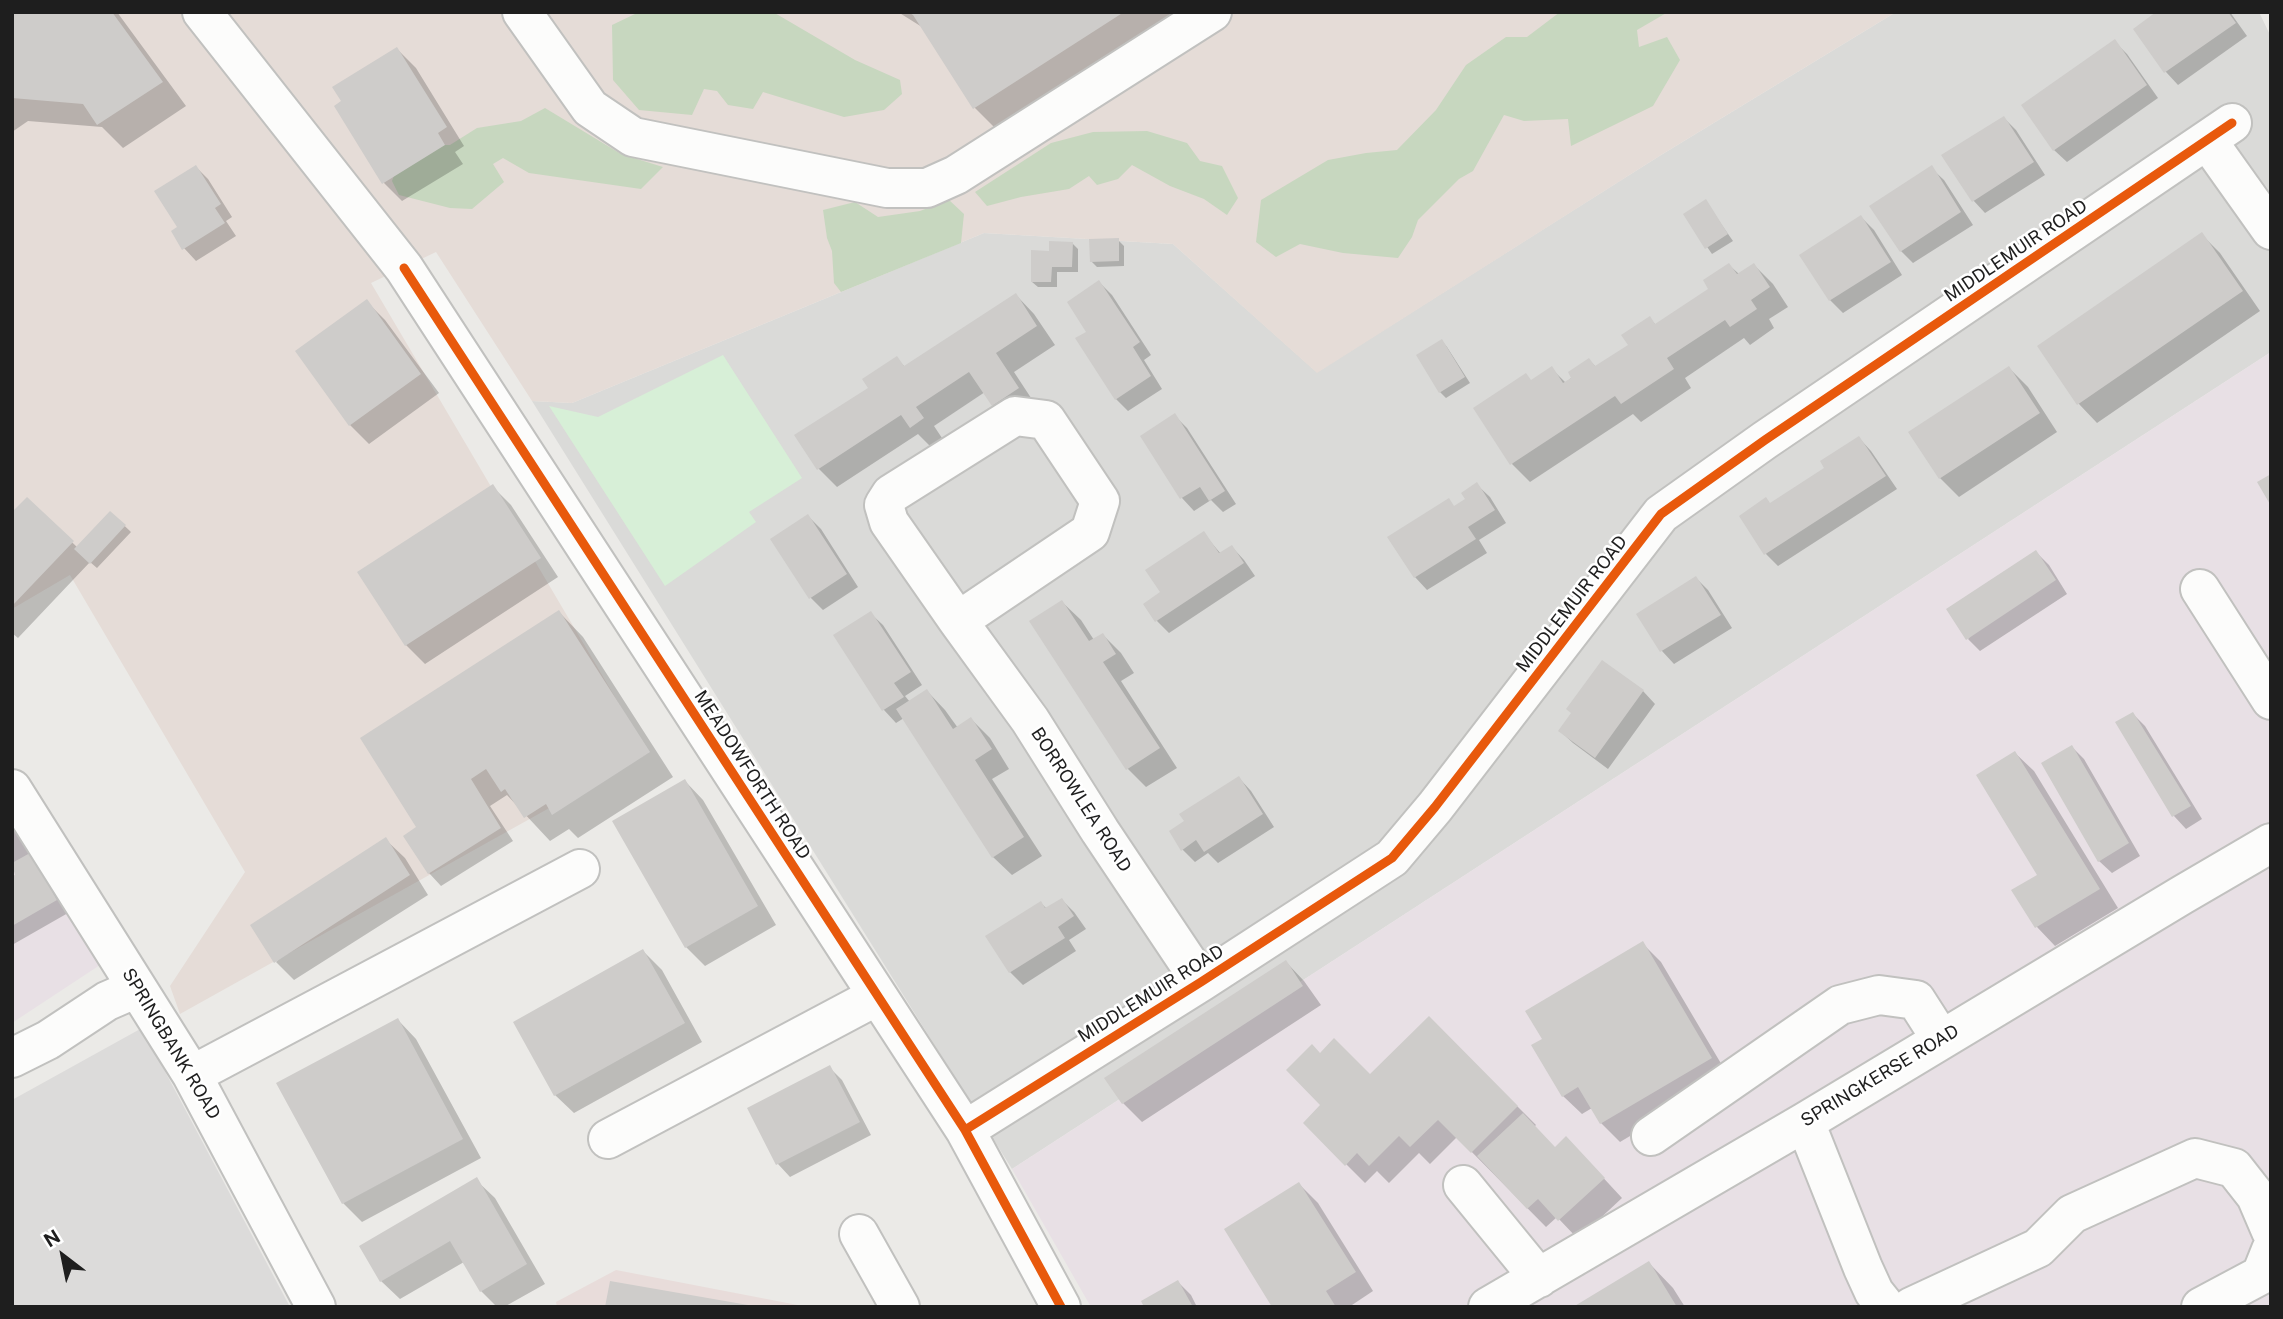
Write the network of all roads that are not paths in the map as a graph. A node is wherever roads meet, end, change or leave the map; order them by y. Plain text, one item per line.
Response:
1 (202, 12) edge
2 (522, 12) edge
3 (1212, 12) edge
4 (2271, 230) edge
5 (2200, 589) dead end
6 (958, 621) junction
7 (2271, 700) edge
8 (12, 789) edge
9 (24, 835) edge
10 (2271, 843) edge
11 (580, 869) dead end
12 (1201, 982) junction
13 (137, 988) junction
14 (877, 996) junction
15 (1941, 1040) junction
16 (12, 1058) edge
17 (192, 1075) junction
18 (1805, 1122) junction
19 (965, 1130) junction
20 (1651, 1136) dead end
21 (607, 1139) dead end
22 (1463, 1185) dead end
23 (2271, 1231) edge
24 (859, 1234) dead end
25 (2271, 1252) edge
26 (1539, 1278) junction
27 (316, 1307) edge
28 (900, 1307) edge
29 (1061, 1307) edge
30 (1488, 1307) edge
31 (1886, 1307) edge
32 (1911, 1307) edge
33 (2201, 1307) edge

1 - 14 street, MEADOWFORTH ROAD
2 - 3 street
4 - 12 street, MIDDLEMUIR ROAD
5 - 7 street
6 - 6 street, BORROWLEA ROAD
6 - 12 street, BORROWLEA ROAD
8 - 9 street, SPRINGBANK ROAD
9 - 13 street, SPRINGBANK ROAD
10 - 15 street, SPRINGKERSE ROAD
11 - 17 street
12 - 19 street, MIDDLEMUIR ROAD
13 - 16 street
13 - 17 street, SPRINGBANK ROAD
14 - 19 street, MEADOWFORTH ROAD
14 - 21 street
15 - 18 street, SPRINGKERSE ROAD
15 - 20 street
17 - 27 street, SPRINGBANK ROAD
18 - 26 street, SPRINGKERSE ROAD
18 - 31 street
19 - 29 street, MEADOWFORTH ROAD
22 - 26 street
23 - 32 street
24 - 28 street
25 - 33 street
26 - 30 street, SPRINGKERSE ROAD

